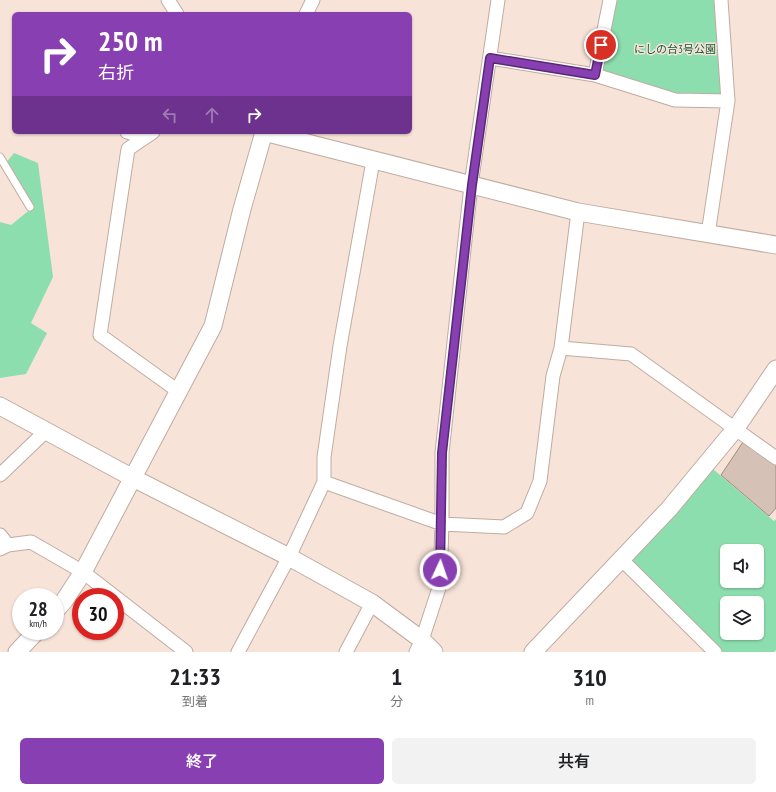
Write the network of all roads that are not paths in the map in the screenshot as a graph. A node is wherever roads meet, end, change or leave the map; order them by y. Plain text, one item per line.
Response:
1 (168, 0) edge
2 (313, 0) edge
3 (498, 0) edge
4 (610, 0) edge
5 (721, 0) edge
6 (176, 12) edge
7 (307, 12) edge
8 (490, 58) junction
9 (595, 75) junction
10 (728, 101) junction
11 (263, 134) edge
12 (272, 134) edge
13 (149, 135) edge
14 (0, 157) edge
15 (373, 161) junction
16 (472, 185) junction
17 (30, 208) dead end
18 (578, 212) junction
19 (708, 234) junction
20 (776, 245) edge
21 (561, 348) junction
22 (776, 369) edge
23 (178, 391) junction
24 (0, 406) edge
25 (736, 428) junction
26 (47, 430) junction
27 (776, 458) edge
28 (0, 475) edge
29 (133, 478) junction
30 (324, 482) junction
31 (442, 524) junction
32 (3, 543) edge
33 (289, 557) junction
34 (621, 559) junction
35 (83, 572) junction
36 (64, 601) edge
37 (372, 604) junction
38 (29, 640) edge
39 (419, 646) edge
40 (18, 652) edge
41 (186, 652) edge
42 (238, 652) edge
43 (346, 652) edge
44 (434, 652) edge
45 (533, 652) edge
46 (715, 652) edge

1 - 6 street
2 - 7 street
3 - 8 street
4 - 9 street
5 - 10 street
8 - 9 street
8 - 16 street
9 - 10 street
10 - 19 street
11 - 23 street
12 - 15 street
13 - 23 street
14 - 17 lane
15 - 16 street
15 - 30 street
16 - 18 street
16 - 31 street
18 - 19 street
18 - 21 street
19 - 20 street
21 - 25 street
21 - 31 street
22 - 25 street
23 - 29 street
24 - 26 street
25 - 27 street
25 - 34 street
26 - 28 street
26 - 29 street
29 - 33 street
29 - 35 street
30 - 31 street
30 - 33 street
31 - 39 street
32 - 35 street
33 - 37 street
33 - 42 street
34 - 45 street
34 - 46 street
35 - 36 street
35 - 41 street
37 - 39 street
37 - 43 street
38 - 40 street
39 - 44 street

